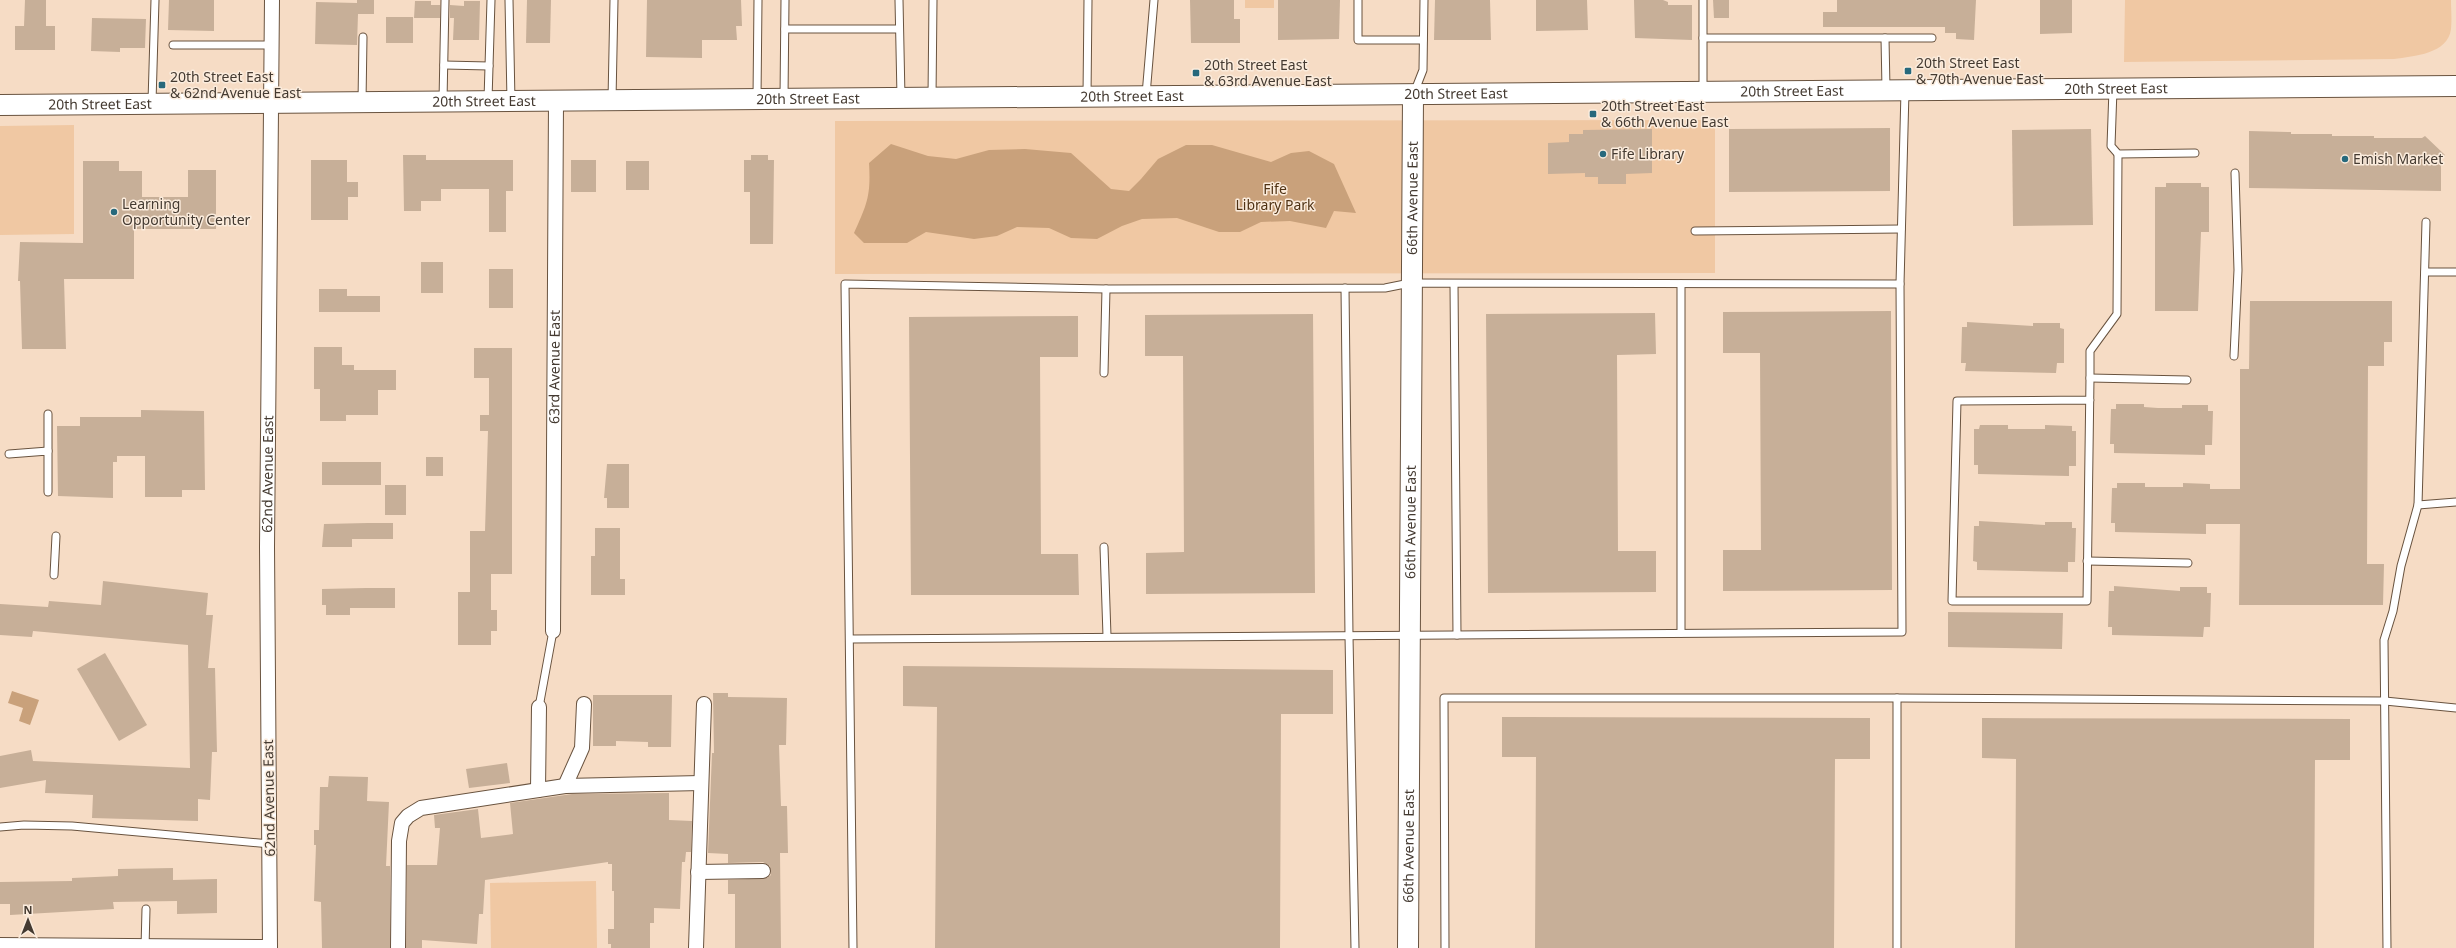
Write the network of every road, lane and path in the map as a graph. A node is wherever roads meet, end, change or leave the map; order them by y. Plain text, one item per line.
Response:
1 (155, 0) edge
2 (272, 0) edge
3 (445, 0) edge
4 (490, 0) edge
5 (508, 0) edge
6 (614, 0) edge
7 (758, 0) edge
8 (785, 0) edge
9 (898, 0) edge
10 (933, 0) edge
11 (1088, 0) edge
12 (1154, 0) edge
13 (1358, 0) edge
14 (1424, 0) edge
15 (1703, 0) edge
16 (785, 28) junction
17 (898, 29) junction
18 (363, 37) dead end
19 (1703, 38) junction
20 (1886, 38) junction
21 (1932, 38) dead end
22 (1423, 40) junction
23 (174, 45) dead end
24 (271, 45) junction
25 (444, 64) junction
26 (489, 66) junction
27 (2456, 86) edge
28 (2113, 89) junction
29 (1895, 91) junction
30 (1704, 92) junction
31 (1413, 95) junction
32 (1146, 97) junction
33 (1087, 98) junction
34 (901, 99) junction
35 (932, 99) junction
36 (756, 101) junction
37 (784, 101) junction
38 (556, 102) junction
39 (612, 102) junction
40 (443, 103) junction
41 (488, 103) junction
42 (511, 103) junction
43 (152, 104) junction
44 (270, 104) junction
45 (362, 104) junction
46 (0, 105) edge
47 (2195, 153) dead end
48 (2118, 154) junction
49 (2235, 173) dead end
50 (2426, 222) dead end
51 (1901, 230) junction
52 (1695, 231) dead end
53 (2425, 272) junction
54 (2456, 272) edge
55 (1410, 283) junction
56 (1454, 284) junction
57 (1681, 284) junction
58 (1900, 284) junction
59 (1345, 288) junction
60 (1106, 289) junction
61 (2234, 356) dead end
62 (1104, 373) dead end
63 (2090, 378) junction
64 (2187, 380) dead end
65 (2090, 400) junction
66 (48, 414) dead end
67 (48, 452) junction
68 (9, 454) dead end
69 (48, 492) dead end
70 (2456, 502) edge
71 (2418, 505) junction
72 (56, 536) dead end
73 (1104, 547) dead end
74 (2087, 561) junction
75 (2188, 563) dead end
76 (54, 575) dead end
77 (553, 631) joint
78 (1681, 634) junction
79 (1408, 635) junction
80 (1457, 635) junction
81 (1106, 636) junction
82 (1349, 636) junction
83 (851, 639) junction
84 (1897, 698) junction
85 (2385, 701) junction
86 (584, 704) dead end
87 (704, 704) dead end
88 (539, 707) joint
89 (2456, 708) edge
90 (701, 782) junction
91 (565, 786) junction
92 (538, 790) junction
93 (0, 827) edge
94 (270, 844) junction
95 (763, 871) dead end
96 (698, 872) junction
97 (146, 909) dead end
98 (0, 945) edge
99 (145, 947) edge
100 (270, 948) edge
101 (398, 948) edge
102 (696, 948) edge
103 (853, 948) edge
104 (1355, 948) edge
105 (1408, 948) edge
106 (1445, 948) edge
107 (1897, 948) edge
108 (2387, 948) edge

1 - 43 lane
2 - 24 street, 62nd Avenue East
3 - 25 lane
4 - 26 lane
5 - 42 lane
6 - 39 lane
7 - 36 lane
8 - 16 lane
9 - 17 lane
10 - 35 lane
11 - 33 lane
12 - 32 lane
13 - 22 lane
14 - 22 lane
15 - 19 lane
16 - 17 lane
16 - 37 lane
17 - 34 lane
18 - 45 lane
19 - 20 lane
19 - 30 lane
20 - 21 lane
20 - 29 lane
22 - 31 lane
23 - 24 lane
24 - 44 street, 62nd Avenue East
25 - 26 lane
25 - 40 lane
26 - 41 lane
27 - 28 main road, 20th Street East
28 - 29 main road, 20th Street East
28 - 48 lane
29 - 30 main road, 20th Street East
29 - 51 lane
30 - 31 main road, 20th Street East
31 - 32 main road, 20th Street East
31 - 55 main road, 66th Avenue East
32 - 33 main road, 20th Street East
33 - 35 main road, 20th Street East
34 - 35 main road, 20th Street East
34 - 37 main road, 20th Street East
36 - 37 main road, 20th Street East
36 - 39 main road, 20th Street East
38 - 39 main road, 20th Street East
38 - 42 main road, 20th Street East
38 - 77 street, 63rd Avenue East
40 - 41 main road, 20th Street East
40 - 45 main road, 20th Street East
41 - 42 main road, 20th Street East
43 - 44 main road, 20th Street East
43 - 46 main road, 20th Street East
44 - 45 main road, 20th Street East
44 - 94 street, 62nd Avenue East
47 - 48 lane
48 - 63 lane
49 - 61 lane
50 - 53 lane
51 - 52 lane
51 - 58 lane
53 - 54 lane
53 - 71 lane
55 - 56 lane
55 - 59 lane
55 - 79 main road, 66th Avenue East
56 - 57 lane
56 - 80 lane
57 - 58 lane
57 - 78 lane
58 - 78 lane
59 - 60 lane
59 - 82 lane
60 - 62 lane
60 - 83 lane
63 - 64 lane
63 - 65 lane
65 - 74 lane
65 - 74 lane
66 - 67 lane
67 - 68 lane
67 - 69 lane
70 - 71 lane
71 - 85 lane
72 - 76 lane
73 - 81 lane
74 - 75 lane
77 - 88 lane
78 - 80 lane
79 - 80 lane
79 - 82 lane
79 - 105 main road, 66th Avenue East
81 - 82 lane
81 - 83 lane
82 - 104 lane
83 - 103 lane
84 - 85 lane
84 - 106 lane
84 - 107 lane
85 - 89 lane
85 - 108 lane
86 - 91 street
87 - 90 street
88 - 92 street
90 - 91 street
90 - 96 street
91 - 92 street
92 - 101 street
93 - 94 lane
94 - 100 street, 62nd Avenue East
95 - 96 street
96 - 102 street
97 - 99 lane
98 - 99 street
99 - 100 street

